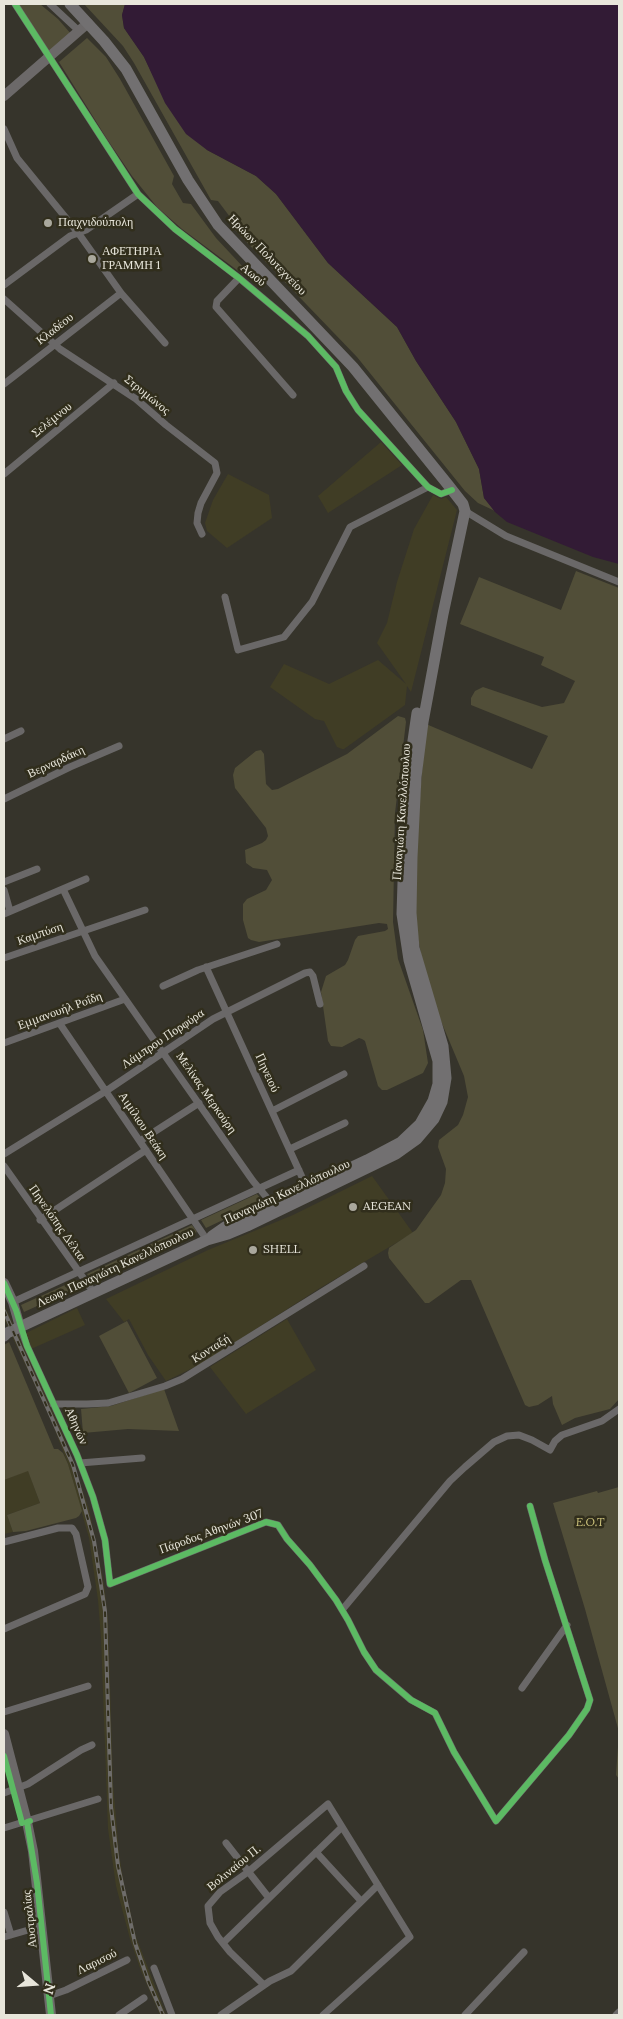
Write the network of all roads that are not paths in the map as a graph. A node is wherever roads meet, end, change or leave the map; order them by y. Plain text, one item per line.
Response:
1 (14, 4) edge
2 (50, 4) edge
3 (70, 4) edge
4 (83, 27) junction
5 (49, 58) junction
6 (4, 96) edge
7 (4, 129) edge
8 (138, 194) junction
9 (79, 234) junction
10 (239, 278) junction
11 (4, 285) edge
12 (121, 293) junction
13 (4, 299) edge
14 (165, 343) dead end
15 (55, 344) junction
16 (114, 383) junction
17 (4, 384) edge
18 (293, 395) dead end
19 (4, 474) edge
20 (428, 486) junction
21 (452, 490) junction
22 (465, 511) junction
23 (202, 534) dead end
24 (619, 582) edge
25 (225, 597) dead end
26 (443, 614) junction
27 (21, 731) dead end
28 (4, 739) edge
29 (118, 746) dead end
30 (4, 799) edge
31 (37, 869) dead end
32 (86, 879) dead end
33 (4, 882) edge
34 (63, 889) junction
35 (4, 890) edge
36 (145, 910) dead end
37 (7, 913) edge
38 (84, 931) junction
39 (277, 944) dead end
40 (4, 958) edge
41 (206, 967) junction
42 (163, 986) dead end
43 (125, 999) junction
44 (320, 1004) dead end
45 (227, 1012) junction
46 (60, 1024) junction
47 (4, 1043) edge
48 (163, 1052) junction
49 (344, 1074) dead end
50 (106, 1091) junction
51 (199, 1103) junction
52 (272, 1111) junction
53 (345, 1123) dead end
54 (140, 1141) junction
55 (290, 1149) junction
56 (146, 1150) junction
57 (4, 1154) edge
58 (4, 1166) edge
59 (299, 1170) junction
60 (259, 1188) junction
61 (307, 1188) junction
62 (272, 1205) junction
63 (193, 1219) junction
64 (40, 1220) junction
65 (207, 1240) junction
66 (364, 1266) dead end
67 (78, 1272) junction
68 (4, 1283) edge
69 (94, 1293) junction
70 (13, 1302) junction
71 (20, 1327) junction
72 (5, 1334) edge
73 (53, 1404) junction
74 (619, 1409) edge
75 (142, 1458) dead end
76 (80, 1463) junction
77 (530, 1506) dead end
78 (4, 1542) edge
79 (110, 1584) joint
80 (342, 1610) junction
81 (568, 1625) junction
82 (4, 1629) edge
83 (88, 1686) dead end
84 (522, 1688) dead end
85 (4, 1712) edge
86 (4, 1734) edge
87 (92, 1745) dead end
88 (19, 1789) junction
89 (4, 1793) edge
90 (98, 1799) dead end
91 (27, 1822) junction
92 (342, 1827) junction
93 (4, 1828) edge
94 (226, 1843) dead end
95 (316, 1852) junction
96 (248, 1872) junction
97 (378, 1885) junction
98 (270, 1898) junction
99 (361, 1901) junction
100 (4, 1912) edge
101 (42, 1926) junction
102 (12, 1935) junction
103 (4, 1937) edge
104 (223, 1943) junction
105 (524, 1952) dead end
106 (127, 1960) dead end
107 (154, 1968) dead end
108 (264, 1985) junction
109 (49, 1996) junction
110 (144, 1998) dead end
111 (619, 2012) edge
112 (51, 2015) edge
113 (119, 2015) edge
114 (172, 2015) edge
115 (221, 2015) edge
116 (323, 2015) edge
117 (465, 2015) edge
118 (616, 2015) edge

1 - 5 street, Αωού
2 - 4 street
3 - 4 main road, Ηρώων Πολυτεχνείου
4 - 5 street
4 - 21 main road, Ηρώων Πολυτεχνείου
5 - 6 street
5 - 8 street, Αωού
7 - 9 street
8 - 9 street
8 - 10 street, Αωού
9 - 11 street
9 - 12 street
10 - 18 street
10 - 20 street, Αωού
12 - 14 street
12 - 15 street, Κλαδέου
13 - 15 street, Στρυμώνος
15 - 16 street, Στρυμώνος
15 - 17 street, Κλαδέου
16 - 19 street, Σελέμνου
16 - 23 street, Στρυμώνος
20 - 21 street
20 - 25 street
21 - 22 main road, Ηρώων Πολυτεχνείου
22 - 24 street
22 - 26 main road, Παναγιώτη Κανελλόπουλου
26 - 61 main road, Παναγιώτη Κανελλόπουλου
26 - 65 main road, Παναγιώτη Κανελλόπουλου
27 - 28 street
29 - 30 street, Βερναρδάκη
31 - 33 street
32 - 34 street
34 - 37 street
34 - 38 street, Μελίνας Μερκούρη
35 - 37 street
36 - 38 street, Καμπύση
38 - 40 street, Καμπύση
38 - 43 street, Μελίνας Μερκούρη
39 - 41 street
41 - 42 street
41 - 45 street, Πηνειού
43 - 46 street, Εμμανουήλ Ροΐδη
43 - 48 street, Μελίνας Μερκούρη
44 - 45 street, Λάμπρου Πορφύρα
45 - 48 street, Λάμπρου Πορφύρα
45 - 52 street, Πηνειού
46 - 47 street, Εμμανουήλ Ροΐδη
46 - 50 street, Αιμίλιου Βεάκη
48 - 50 street, Λάμπρου Πορφύρα
48 - 51 street, Μελίνας Μερκούρη
49 - 52 street
50 - 54 street, Αιμίλιου Βεάκη
50 - 57 street, Λάμπρου Πορφύρα
51 - 54 street
51 - 60 street, Μελίνας Μερκούρη
52 - 55 street, Πηνειού
53 - 55 street
54 - 56 street, Αιμίλιου Βεάκη
55 - 59 street, Πηνειού
56 - 63 street, Αιμίλιου Βεάκη
56 - 64 street
58 - 64 street, Πηνελόπης Δέλτα
59 - 60 street
59 - 61 street, Πηνειού
60 - 62 street, Μελίνας Μερκούρη
60 - 63 street
61 - 62 main road, Παναγιώτη Κανελλόπουλου
62 - 65 main road, Παναγιώτη Κανελλόπουλου
63 - 65 street, Αιμίλιου Βεάκη
63 - 67 street
64 - 67 street, Πηνελόπης Δέλτα
65 - 69 main road, Λεωφ. Παναγιώτη Κανελλόπουλου
66 - 73 street, Κονταξή
67 - 69 street, Πηνελόπης Δέλτα
67 - 70 street
68 - 70 street, Αθηνών
69 - 71 main road, Λεωφ. Παναγιώτη Κανελλόπουλου
70 - 71 street, Αθηνών
71 - 72 main road, Λεωφ. Παναγιώτη Κανελλόπουλου
71 - 73 street, Αθηνών
73 - 76 street, Αθηνών
74 - 80 street
75 - 76 street
76 - 79 street, Αθηνών
77 - 81 street
78 - 82 street
79 - 80 street, Πάροδος Αθηνών 307
80 - 81 street, Πάροδος Αθηνών 307
81 - 84 street
83 - 85 street
86 - 88 street, Αυστραλίας
87 - 88 street
88 - 89 street
88 - 91 street, Αυστραλίας
90 - 91 street
91 - 93 street
91 - 101 street, Αυστραλίας
92 - 95 street
92 - 96 street, Βολιναίου Π.
92 - 97 street
94 - 96 street
95 - 98 street
95 - 99 street
96 - 98 street
96 - 104 street, Βολιναίου Π.
97 - 99 street
97 - 116 street
98 - 104 street
99 - 108 street
100 - 102 street
101 - 102 street
101 - 109 street, Αυστραλίας
102 - 103 street
104 - 108 street, Βολιναίου Π.
105 - 117 street
106 - 109 street, Λαρισού
107 - 114 street
108 - 115 street
109 - 112 street, Αυστραλίας
110 - 113 street
111 - 118 street

